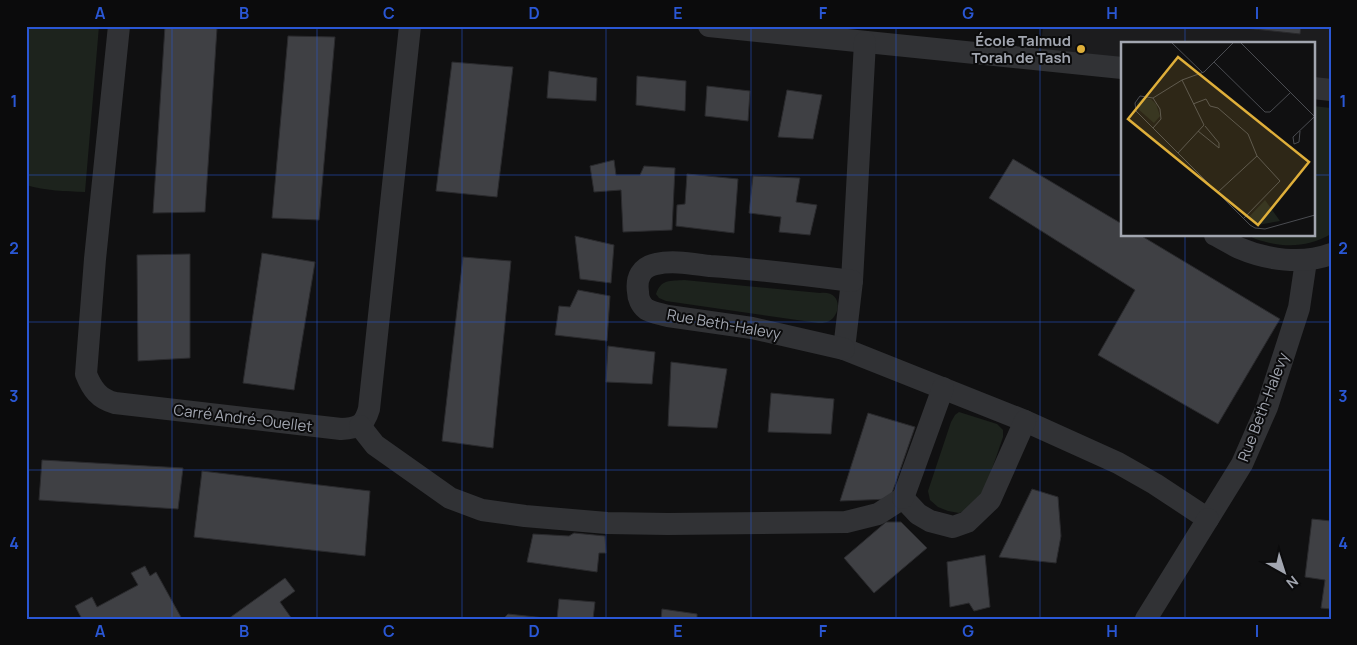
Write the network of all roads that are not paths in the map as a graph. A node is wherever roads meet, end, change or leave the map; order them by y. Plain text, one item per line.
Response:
1 (119, 26) edge
2 (410, 26) edge
3 (709, 26) edge
4 (865, 42) junction
5 (1121, 68) edge
6 (1314, 88) edge
7 (1331, 90) edge
8 (1217, 236) edge
9 (1331, 254) edge
10 (1306, 261) junction
11 (852, 281) junction
12 (844, 349) junction
13 (943, 388) junction
14 (1025, 421) junction
15 (360, 426) junction
16 (903, 498) junction
17 (1208, 519) junction
18 (1146, 619) edge

1 - 15 street, Carré André-Ouellet
2 - 15 street
3 - 4 street
4 - 5 street
4 - 11 street
6 - 7 street
8 - 10 street
9 - 10 street
10 - 17 street, Rue Beth-Halevy
11 - 12 street
11 - 12 street, Rue Beth-Halevy
12 - 13 street, Rue Beth-Halevy
13 - 14 street, Rue Beth-Halevy
13 - 16 street
14 - 16 street
14 - 17 street, Rue Beth-Halevy
15 - 16 street
17 - 18 street

